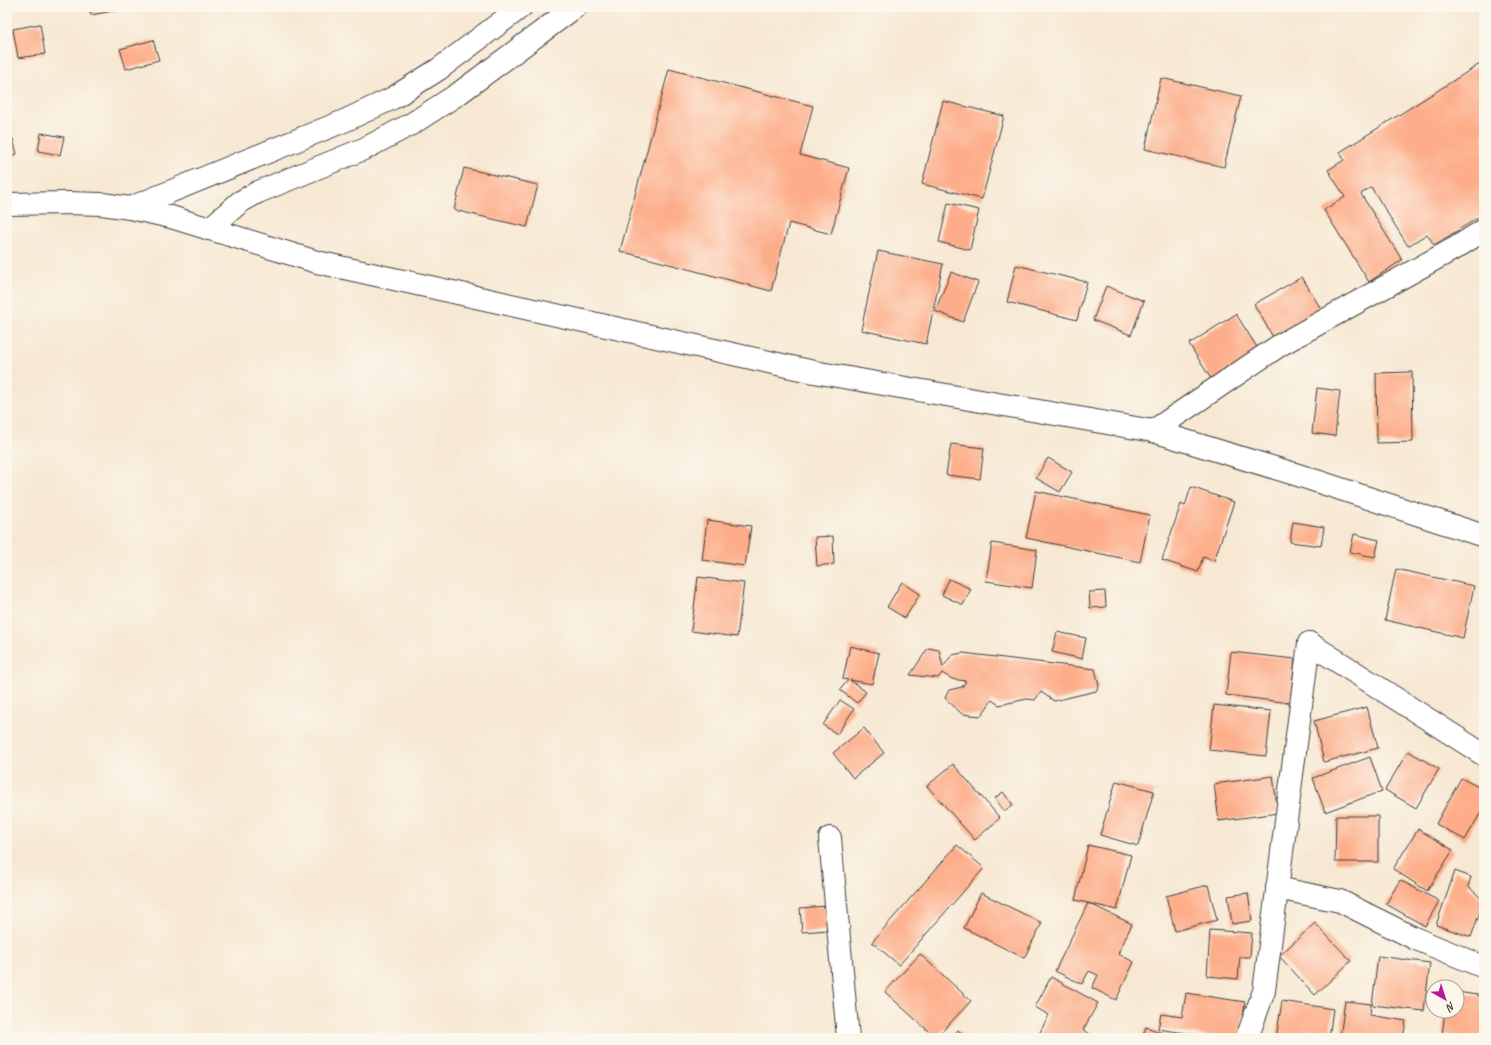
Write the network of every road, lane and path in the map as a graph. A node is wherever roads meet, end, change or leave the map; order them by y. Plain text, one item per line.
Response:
1 (522, 7) edge
2 (575, 7) edge
3 (7, 204) edge
4 (130, 208) junction
5 (209, 229) junction
6 (1484, 230) edge
7 (1153, 431) junction
8 (1484, 536) edge
9 (1484, 755) edge
10 (830, 838) dead end
11 (1277, 888) junction
12 (1484, 967) edge
13 (848, 1038) edge
14 (1247, 1038) edge

1 - 4 street
2 - 5 street
3 - 4 street
4 - 5 street
5 - 7 street
6 - 7 street
7 - 8 street
9 - 11 street
10 - 13 street
11 - 12 street
11 - 14 street

